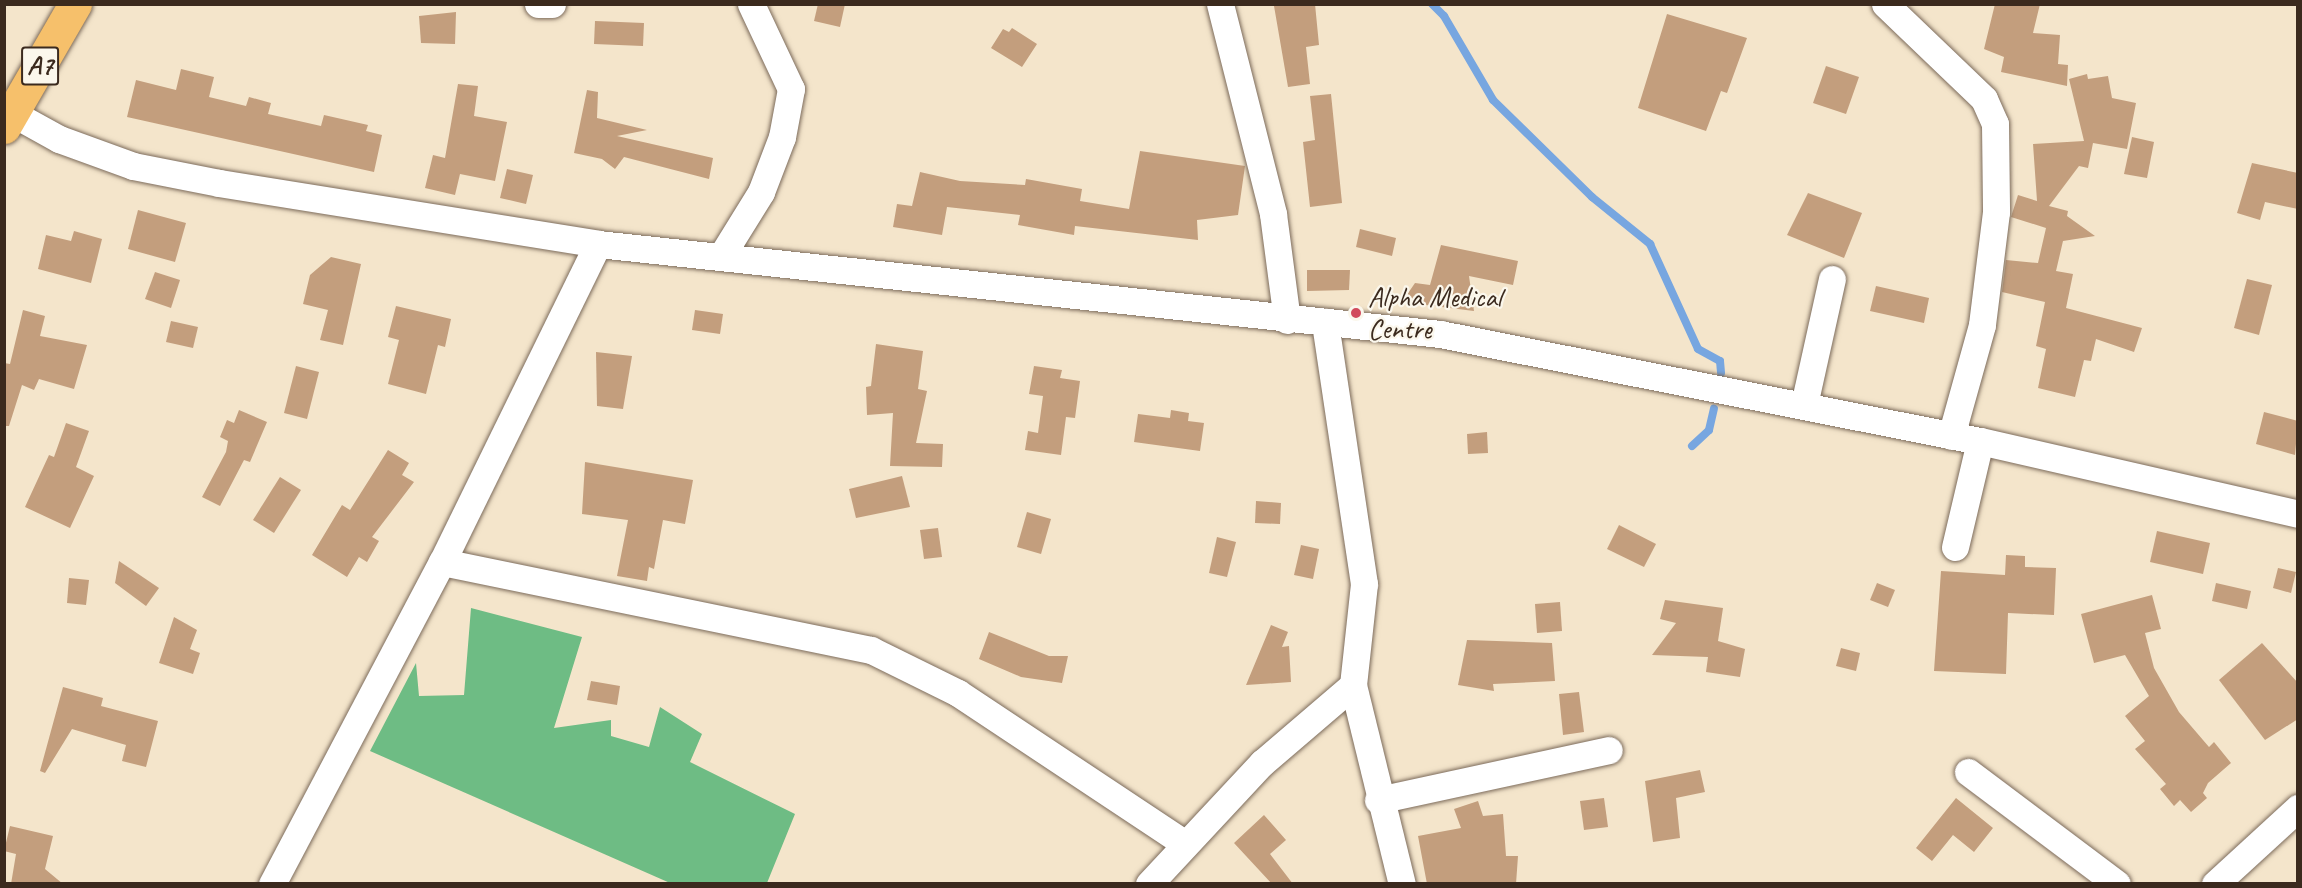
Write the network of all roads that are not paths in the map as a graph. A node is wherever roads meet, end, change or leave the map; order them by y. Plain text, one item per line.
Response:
1 (75, 4) edge
2 (538, 4) edge
3 (552, 4) edge
4 (752, 4) edge
5 (1220, 4) edge
6 (1885, 4) edge
7 (8, 120) edge
8 (598, 244) junction
9 (722, 255) junction
10 (1833, 279) dead end
11 (1287, 320) junction
12 (1325, 322) junction
13 (1804, 405) junction
14 (1951, 436) junction
15 (1980, 441) junction
16 (2298, 514) edge
17 (1955, 547) dead end
18 (442, 562) junction
19 (1353, 685) junction
20 (1609, 750) dead end
21 (1968, 772) dead end
22 (1378, 800) junction
23 (2298, 808) edge
24 (1185, 844) junction
25 (272, 884) edge
26 (1149, 884) edge
27 (1402, 884) edge
28 (2117, 884) edge
29 (2215, 884) edge

1 - 7 main road, A7
2 - 3 street
4 - 9 street
5 - 11 street
6 - 14 street
7 - 8 street
8 - 9 street
8 - 18 street
9 - 11 street
10 - 13 street
11 - 12 street
12 - 13 street
12 - 19 street
13 - 14 street
14 - 15 street
15 - 16 street
15 - 17 street
18 - 24 street
18 - 25 street
19 - 22 street
19 - 24 street
20 - 22 street
21 - 28 street
22 - 27 street
23 - 29 street
24 - 26 street

